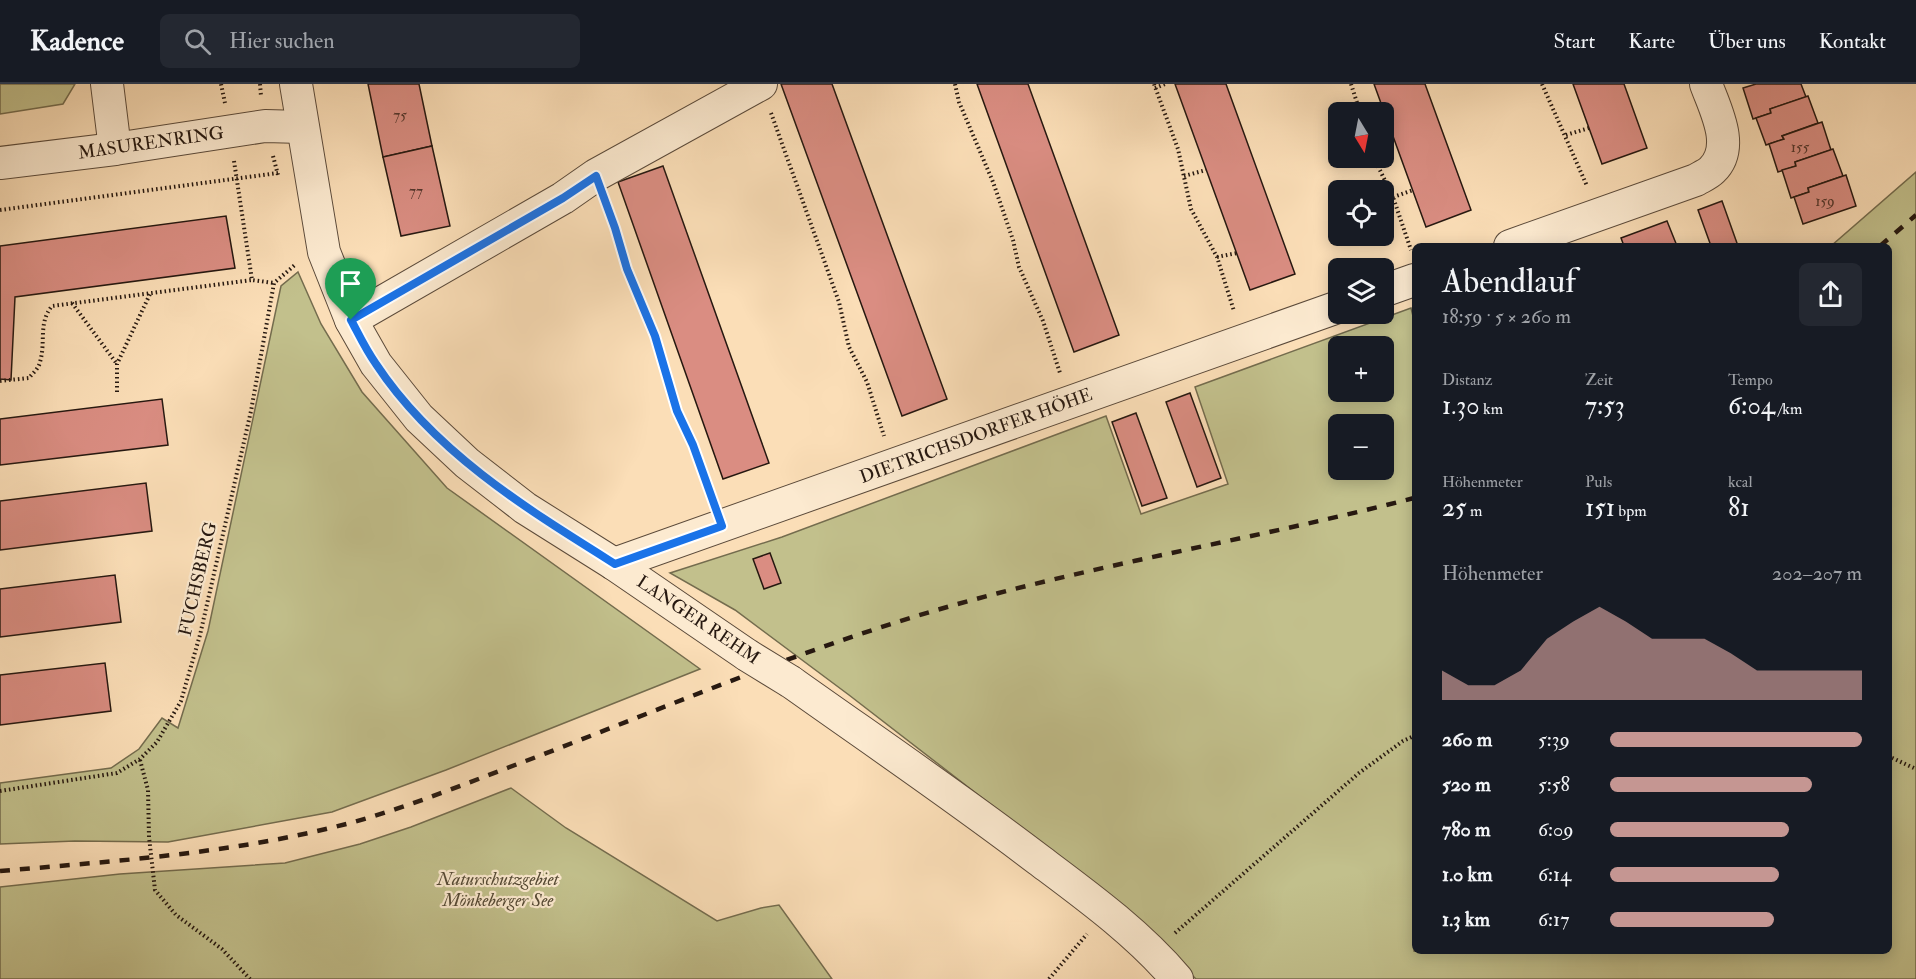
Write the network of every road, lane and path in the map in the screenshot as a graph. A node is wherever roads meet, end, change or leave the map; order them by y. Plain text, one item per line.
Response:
1 (107, 84) edge
2 (221, 84) edge
3 (296, 84) edge
4 (760, 84) edge
5 (955, 84) edge
6 (1165, 84) edge
7 (1351, 84) edge
8 (1542, 84) edge
9 (1706, 84) edge
10 (1155, 86) edge
11 (1357, 102) edge
12 (302, 127) junction
13 (1589, 128) dead end
14 (230, 131) junction
15 (1566, 135) junction
16 (115, 149) junction
17 (0, 163) edge
18 (1206, 170) dead end
19 (278, 173) dead end
20 (596, 176) junction
21 (1184, 176) junction
22 (237, 180) junction
23 (1413, 190) dead end
24 (1394, 196) edge
25 (1394, 203) edge
26 (0, 210) edge
27 (1598, 215) junction
28 (1519, 243) edge
29 (1237, 253) dead end
30 (1412, 253) edge
31 (1217, 257) junction
32 (300, 260) dead end
33 (252, 280) junction
34 (1412, 281) edge
35 (274, 283) junction
36 (1394, 287) edge
37 (150, 293) junction
38 (72, 303) junction
39 (1328, 311) edge
40 (351, 320) junction
41 (1244, 341) junction
42 (117, 364) junction
43 (0, 381) edge
44 (117, 392) dead end
45 (1069, 403) junction
46 (894, 465) junction
47 (722, 526) junction
48 (615, 564) junction
49 (1412, 737) edge
50 (1892, 758) edge
51 (140, 759) junction
52 (1916, 769) edge
53 (0, 791) edge
54 (1107, 913) junction
55 (1154, 952) junction
56 (250, 979) edge
57 (1048, 979) edge
58 (1177, 979) edge

1 - 16 street
2 - 14 path
3 - 12 street, LANGER REHM
4 - 20 street
4 - 46 path
5 - 45 path
6 - 10 path
7 - 11 path
8 - 15 path
9 - 27 street
10 - 21 path
12 - 14 street, MASURENRING
12 - 40 street, LANGER REHM
13 - 15 path
14 - 16 street, MASURENRING
14 - 22 path
15 - 27 path
16 - 17 street, MASURENRING
18 - 21 path
19 - 22 path
20 - 40 street
20 - 47 path
21 - 31 path
22 - 26 path
22 - 33 path
23 - 24 path
25 - 30 path
27 - 28 street
29 - 31 path
31 - 41 path
32 - 35 path
33 - 35 path
33 - 37 path
34 - 36 street
35 - 51 path, FUCHSBERG
37 - 38 path
37 - 42 path
38 - 42 path
38 - 43 path
39 - 41 street, DIETRICHSDORFER HÖHE
40 - 48 street, LANGER REHM
41 - 45 street, DIETRICHSDORFER HÖHE
42 - 44 path
45 - 46 street, DIETRICHSDORFER HÖHE
46 - 47 street, DIETRICHSDORFER HÖHE
47 - 48 street, DIETRICHSDORFER HÖHE
48 - 54 street, LANGER REHM, bridge
49 - 55 path
50 - 52 path
51 - 53 path, FUCHSBERG
51 - 56 path
54 - 55 street, LANGER REHM
54 - 57 path
55 - 58 street, LANGER REHM

